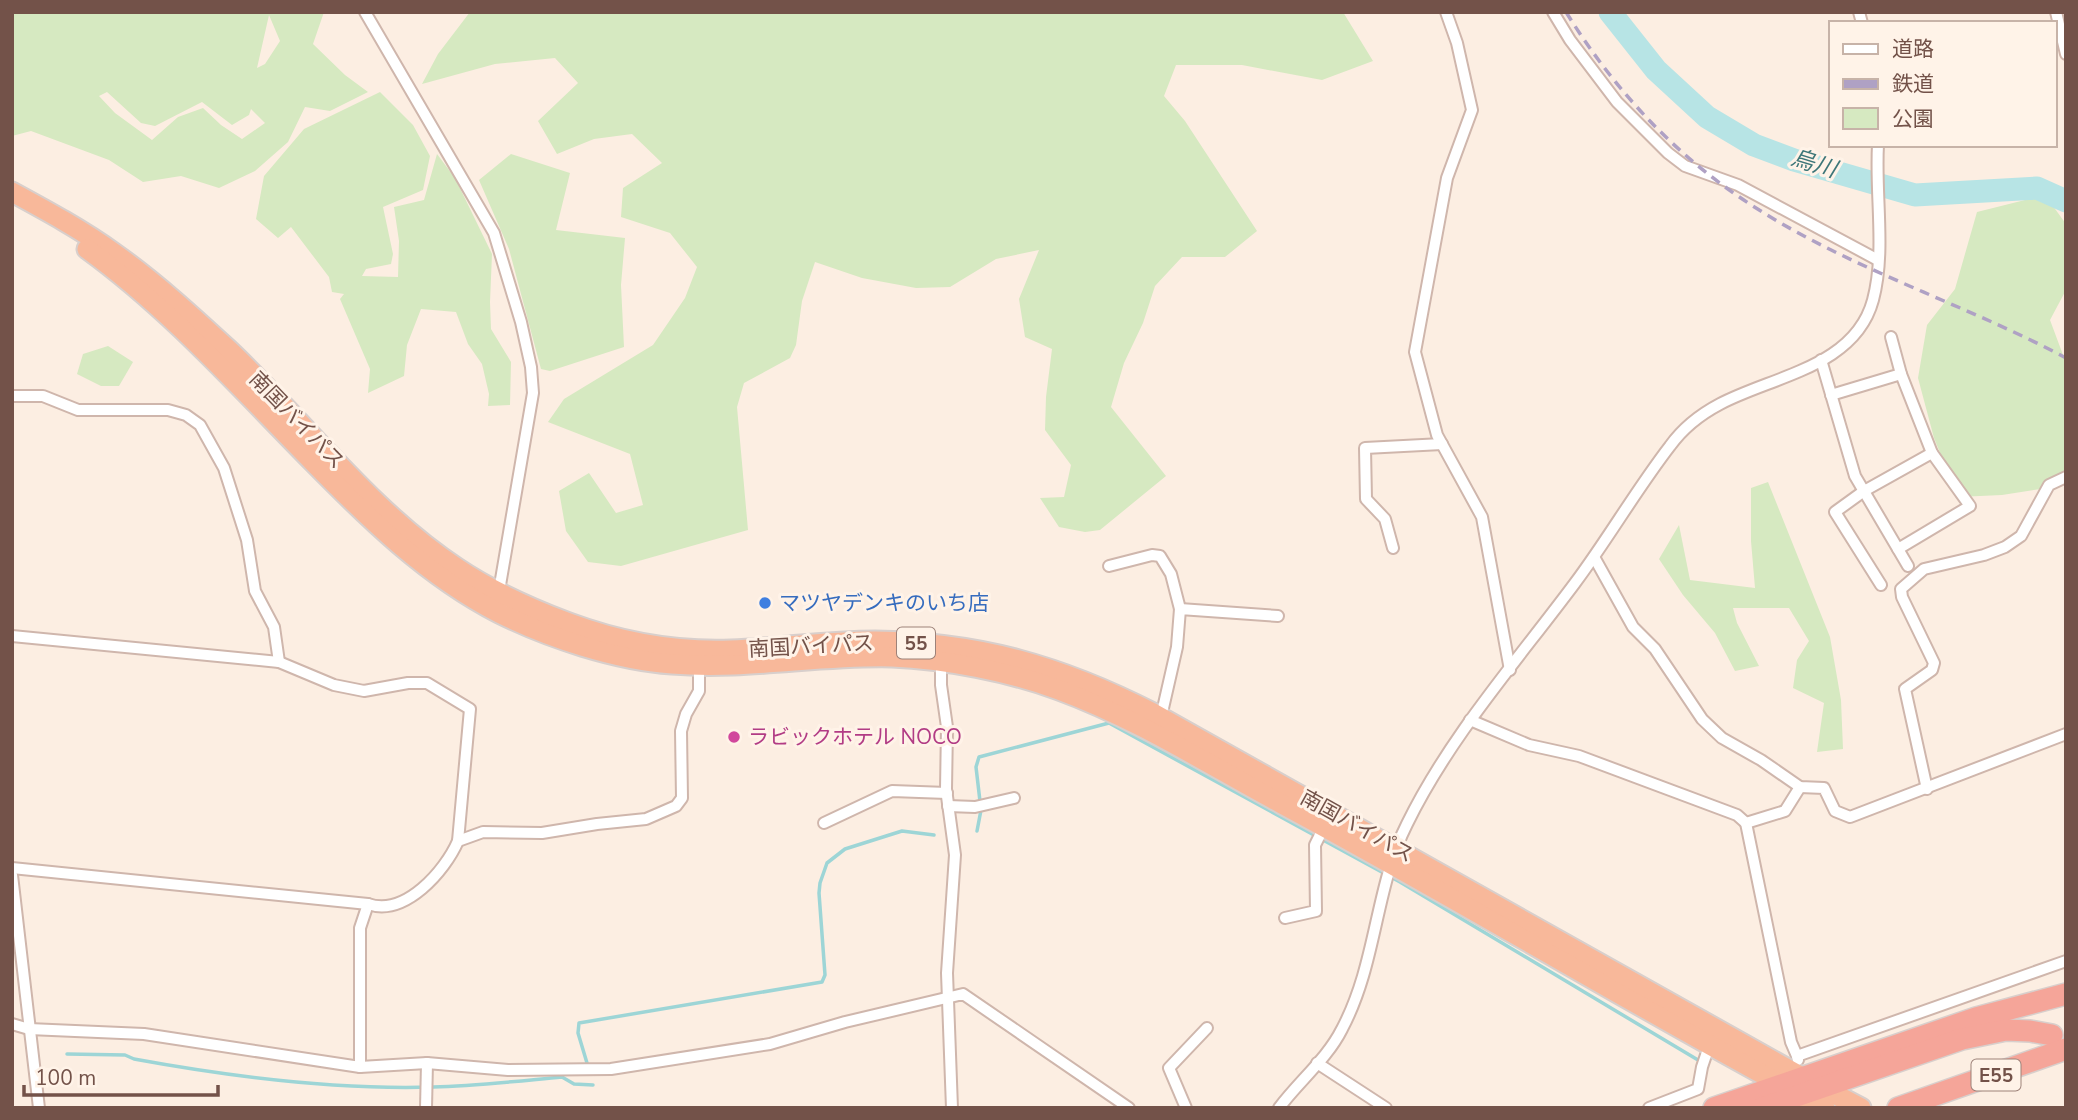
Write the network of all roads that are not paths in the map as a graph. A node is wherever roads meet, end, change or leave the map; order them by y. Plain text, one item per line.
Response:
1 (365, 12) edge
2 (1446, 12) edge
3 (1553, 12) edge
4 (2056, 12) edge
5 (2066, 54) edge
6 (1878, 147) edge
7 (12, 192) edge
8 (12, 207) edge
9 (1878, 260) junction
10 (1891, 337) dead end
11 (1821, 360) junction
12 (1901, 374) junction
13 (1831, 395) junction
14 (12, 396) edge
15 (1442, 444) junction
16 (1931, 453) junction
17 (2066, 477) edge
18 (1864, 491) junction
19 (1393, 548) dead end
20 (1898, 549) junction
21 (1594, 557) junction
22 (1109, 566) dead end
23 (1908, 566) dead end
24 (1881, 586) dead end
25 (499, 591) junction
26 (1180, 610) junction
27 (1278, 616) dead end
28 (12, 636) edge
29 (699, 658) junction
30 (941, 661) junction
31 (279, 662) junction
32 (1510, 670) junction
33 (1161, 717) junction
34 (1470, 720) junction
35 (2066, 734) edge
36 (1800, 787) junction
37 (1927, 789) junction
38 (947, 793) junction
39 (1014, 798) dead end
40 (948, 806) junction
41 (824, 823) dead end
42 (1746, 823) junction
43 (1324, 827) junction
44 (458, 841) junction
45 (1392, 866) junction
46 (12, 868) edge
47 (12, 875) edge
48 (368, 904) junction
49 (1285, 918) dead end
50 (2066, 961) edge
51 (2066, 994) edge
52 (949, 996) junction
53 (12, 1024) edge
54 (1207, 1028) dead end
55 (29, 1029) junction
56 (2059, 1042) edge
57 (1709, 1046) junction
58 (427, 1063) junction
59 (1317, 1063) junction
60 (360, 1067) junction
61 (1800, 1076) junction
62 (1780, 1085) junction
63 (1824, 1097) edge
64 (427, 1102) edge
65 (1368, 1103) edge
66 (40, 1108) edge
67 (952, 1108) edge
68 (1129, 1108) edge
69 (1186, 1108) edge
70 (1279, 1108) edge
71 (1386, 1108) edge
72 (1648, 1108) edge
73 (1714, 1108) edge
74 (1762, 1108) edge
75 (1861, 1108) edge
76 (1898, 1108) edge

1 - 25 street
2 - 15 street
3 - 9 street
4 - 5 street
6 - 9 street
7 - 25 highway, 南国バイパス / 55
8 - 29 highway, 南国バイパス / 55
9 - 11 street
10 - 12 street
11 - 13 street
11 - 21 street
12 - 13 street
12 - 16 street
13 - 18 street
14 - 31 street
15 - 19 street
15 - 32 street
16 - 18 street
16 - 20 street
17 - 37 street
18 - 20 street
18 - 24 street
20 - 23 street
21 - 32 street
21 - 36 street
22 - 26 street
25 - 29 highway, 南国バイパス / 55
26 - 27 street
26 - 33 street
28 - 31 street
29 - 30 highway, 南国バイパス / 55
29 - 33 highway, 南国バイパス / 55
29 - 44 street
30 - 38 street
30 - 43 highway, 南国バイパス / 55
31 - 44 street
32 - 34 street
33 - 45 highway, 南国バイパス / 55
34 - 42 street
34 - 45 street
35 - 37 street
36 - 37 street
36 - 42 street
38 - 40 street
38 - 41 street
39 - 40 street
40 - 52 street
42 - 61 street
43 - 45 highway, 南国バイパス / 55
43 - 49 street
44 - 48 street
45 - 57 highway, 南国バイパス / 55
45 - 59 street
45 - 61 highway, 南国バイパス / 55
46 - 48 street
47 - 55 street
48 - 60 street
50 - 61 street
51 - 61 highway
52 - 58 street
52 - 67 street
52 - 68 street
53 - 55 street
54 - 69 street
55 - 60 street
55 - 66 street
56 - 63 highway
56 - 76 highway, E55
57 - 62 highway, 南国バイパス / 55
57 - 72 street
58 - 60 street
58 - 64 street
59 - 65 street
59 - 70 street
61 - 62 highway
61 - 63 highway
61 - 74 highway
62 - 73 highway
63 - 75 highway
65 - 71 street

